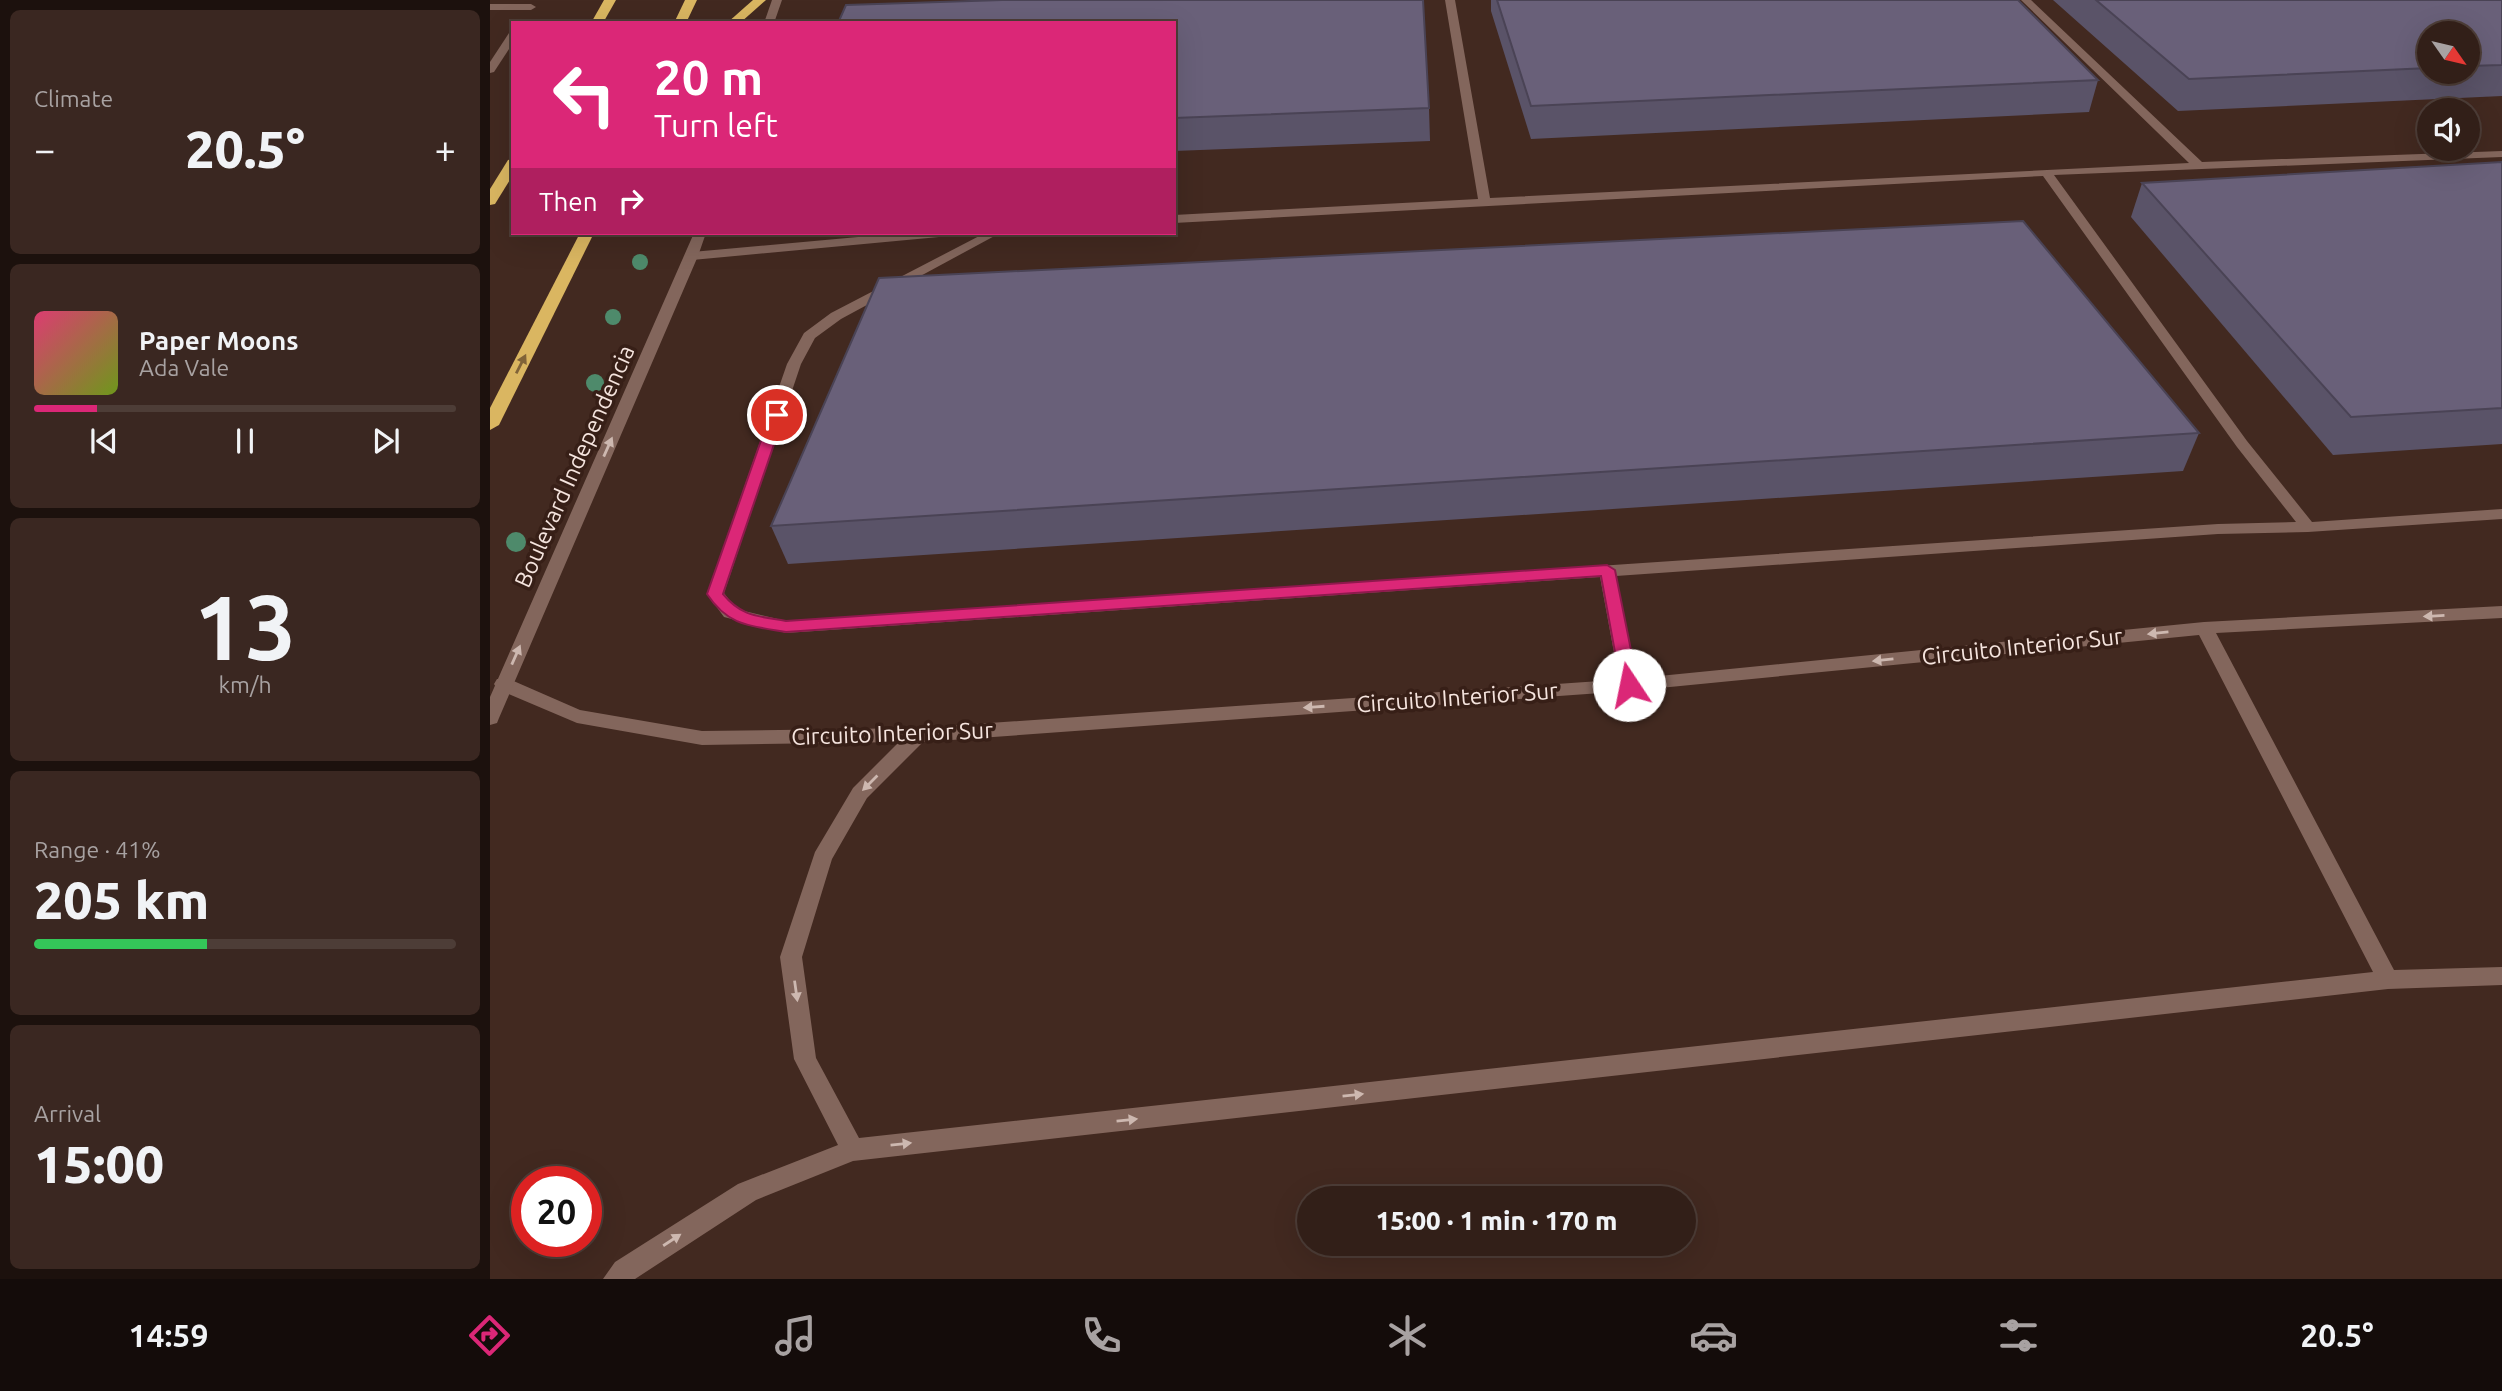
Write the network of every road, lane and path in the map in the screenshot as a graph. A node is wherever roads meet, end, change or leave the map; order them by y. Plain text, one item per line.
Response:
1 (610, 0) edge
2 (691, 0) edge
3 (760, 0) edge
4 (777, 0) edge
5 (1450, 0) edge
6 (2026, 0) edge
7 (490, 7) edge
8 (531, 7) edge
9 (598, 21) edge
10 (681, 21) edge
11 (735, 21) edge
12 (770, 21) edge
13 (511, 38) edge
14 (490, 70) edge
15 (2502, 154) edge
16 (2198, 165) junction
17 (511, 166) edge
18 (2046, 172) junction
19 (490, 201) edge
20 (1485, 202) junction
21 (1176, 219) edge
22 (586, 235) edge
23 (597, 235) edge
24 (699, 235) edge
25 (918, 235) edge
26 (990, 235) edge
27 (692, 256) junction
28 (570, 271) junction
29 (490, 425) edge
30 (2502, 514) edge
31 (2308, 527) junction
32 (1607, 570) junction
33 (2502, 612) edge
34 (2204, 628) junction
35 (503, 684) junction
36 (1629, 685) junction
37 (490, 718) edge
38 (918, 735) junction
39 (2502, 976) edge
40 (2388, 980) junction
41 (853, 1150) junction
42 (616, 1279) edge

1 - 9 highway
2 - 10 highway
3 - 11 highway
4 - 12 street
5 - 20 street
6 - 16 street
7 - 8 street
13 - 14 street
15 - 16 street
16 - 18 street
17 - 19 highway
18 - 20 street
18 - 31 street
20 - 21 street
22 - 28 highway
23 - 28 highway
24 - 27 street, Boulevard Independencia
25 - 27 street
26 - 32 street
35 -> 27 street, Boulevard Independencia
29 -> 28 highway
30 - 31 street
31 - 32 street
32 - 36 street
33 -> 34 street, Circuito Interior Sur
34 -> 36 street, Circuito Interior Sur
34 - 40 street
35 - 37 street, Boulevard Independencia
35 - 38 street, Circuito Interior Sur
36 -> 38 street, Circuito Interior Sur
38 -> 41 street
39 - 40 street
41 -> 40 street
42 -> 41 street

